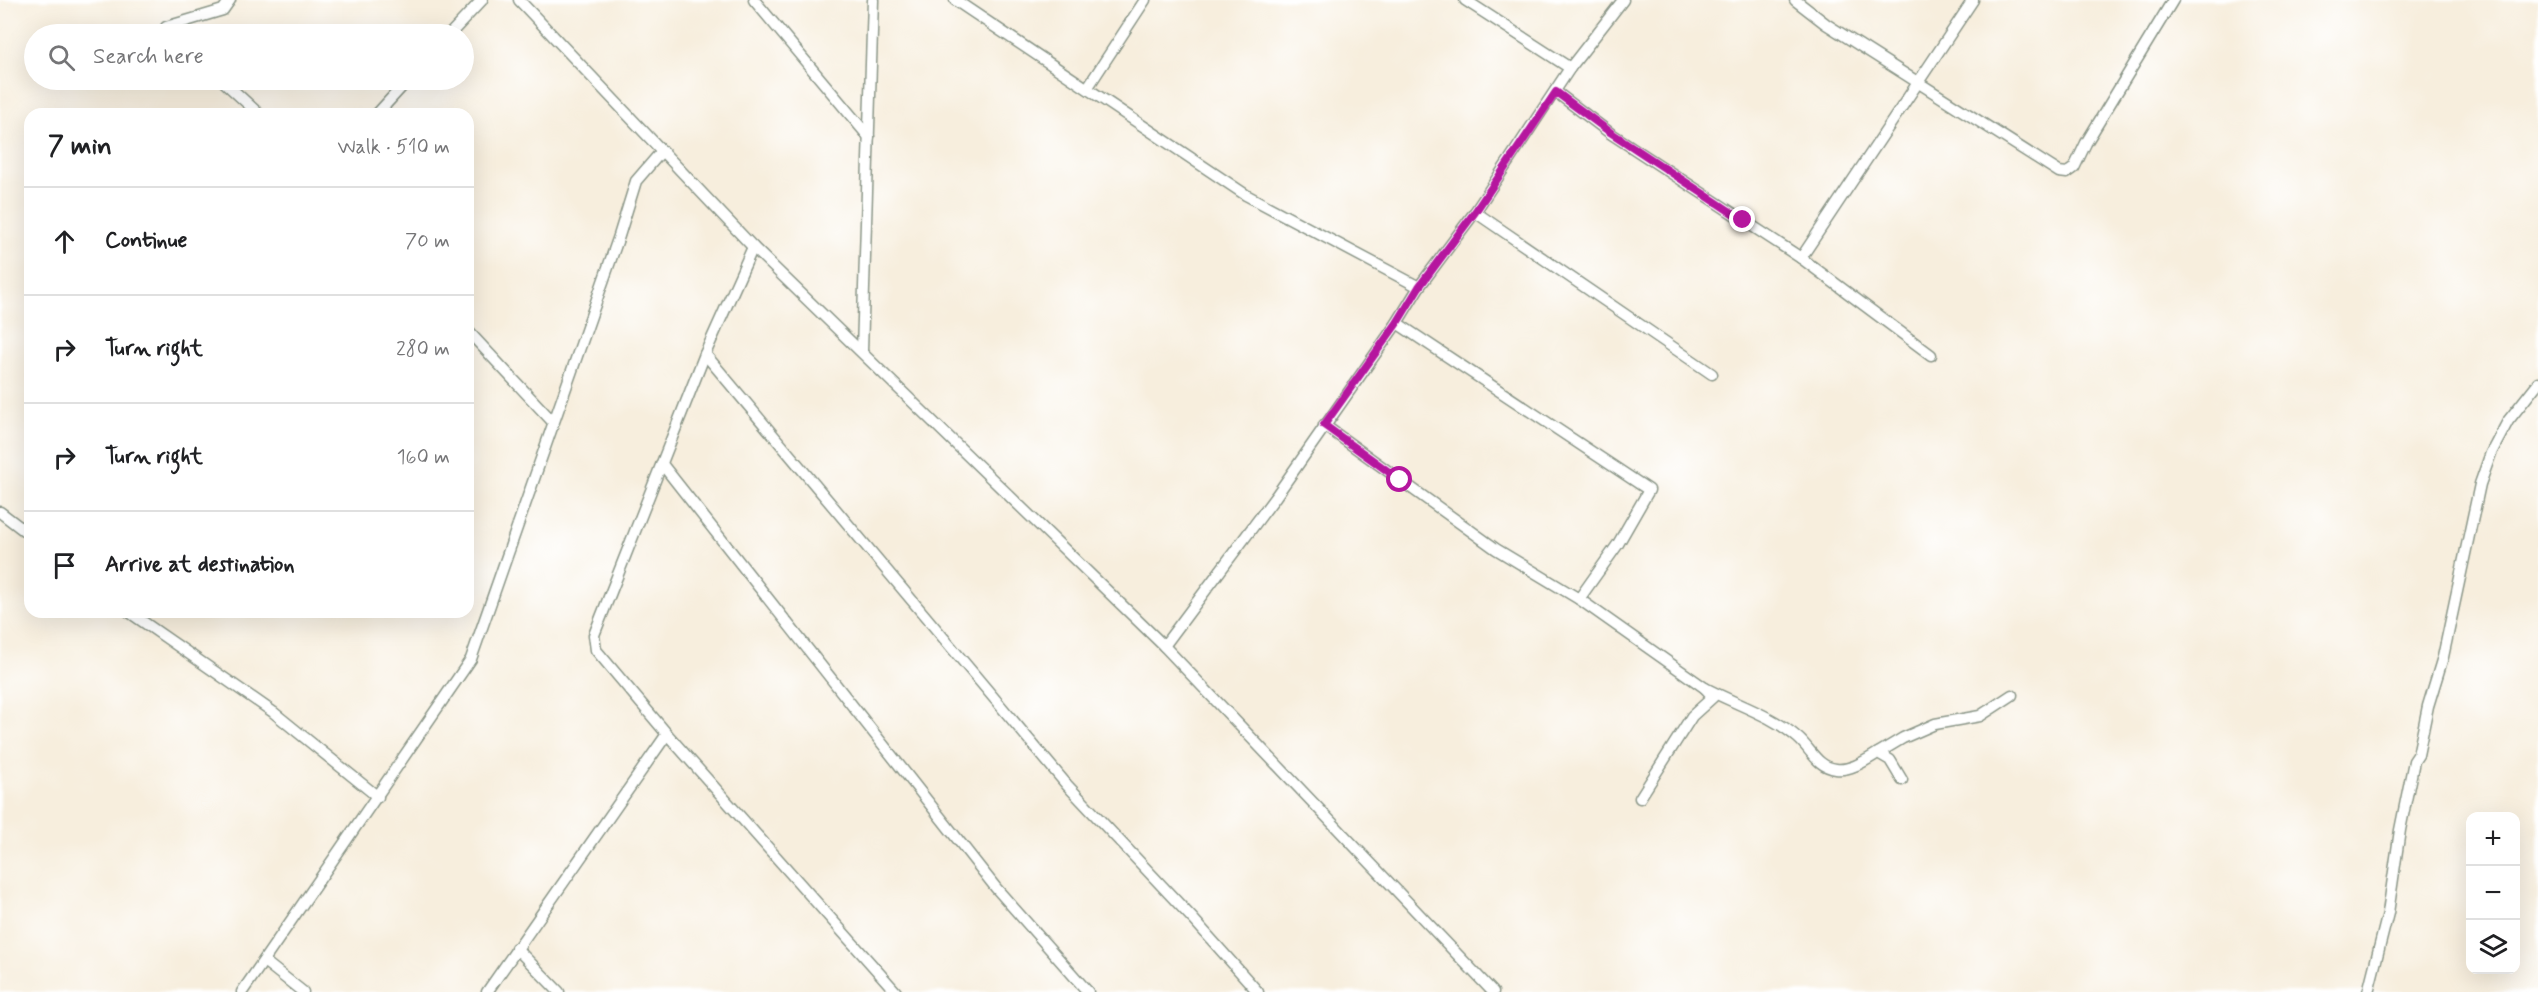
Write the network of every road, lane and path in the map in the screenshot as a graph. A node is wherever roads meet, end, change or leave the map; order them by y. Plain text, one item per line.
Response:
1 (230, 0) edge
2 (482, 0) edge
3 (519, 0) edge
4 (754, 0) edge
5 (873, 0) edge
6 (955, 0) edge
7 (1145, 0) edge
8 (1465, 0) edge
9 (1623, 0) edge
10 (1973, 0) edge
11 (2173, 0) edge
12 (1802, 2) edge
13 (175, 24) edge
14 (459, 24) edge
15 (1570, 68) junction
16 (1920, 83) junction
17 (1088, 87) junction
18 (233, 90) edge
19 (399, 90) edge
20 (1556, 92) junction
21 (252, 108) edge
22 (382, 108) edge
23 (869, 137) junction
24 (662, 152) junction
25 (1475, 212) junction
26 (753, 247) junction
27 (1801, 258) junction
28 (1419, 287) junction
29 (1397, 323) junction
30 (474, 337) edge
31 (862, 351) junction
32 (705, 354) junction
33 (1931, 355) dead end
34 (1713, 374) dead end
35 (2538, 383) edge
36 (553, 422) junction
37 (1324, 425) junction
38 (662, 464) junction
39 (0, 512) edge
40 (24, 530) edge
41 (1579, 599) junction
42 (138, 618) edge
43 (1164, 646) junction
44 (1705, 688) junction
45 (2012, 695) dead end
46 (667, 734) junction
47 (1878, 753) junction
48 (1902, 780) dead end
49 (378, 796) junction
50 (1640, 798) dead end
51 (516, 948) junction
52 (264, 961) junction
53 (242, 992) edge
54 (303, 992) edge
55 (487, 992) edge
56 (559, 992) edge
57 (896, 992) edge
58 (1088, 992) edge
59 (1258, 992) edge
60 (1493, 992) edge
61 (2368, 992) edge

1 - 13 street
2 - 14 street
3 - 24 street
4 - 23 street
5 - 23 street
6 - 17 street
7 - 17 street
8 - 15 street
9 - 15 street
10 - 16 street
11 - 16 street
12 - 16 street
15 - 20 street
16 - 27 street
17 - 28 street
18 - 21 street
19 - 22 street
20 - 25 street
20 - 27 street
23 - 31 street
24 - 26 street
24 - 36 street
25 - 28 street
25 - 34 street
26 - 31 street
26 - 32 street
27 - 33 street
28 - 29 street
29 - 37 street
29 - 41 street
30 - 36 street
31 - 43 street
32 - 38 street
32 - 59 street
35 - 61 street
36 - 49 street
37 - 41 street
37 - 43 street
38 - 46 street
38 - 58 street
39 - 40 street
41 - 44 street
42 - 49 street
43 - 60 street
44 - 47 street
44 - 50 street
45 - 47 street
46 - 51 street
46 - 57 street
47 - 48 street
49 - 52 street
51 - 55 street
51 - 56 street
52 - 53 street
52 - 54 street

